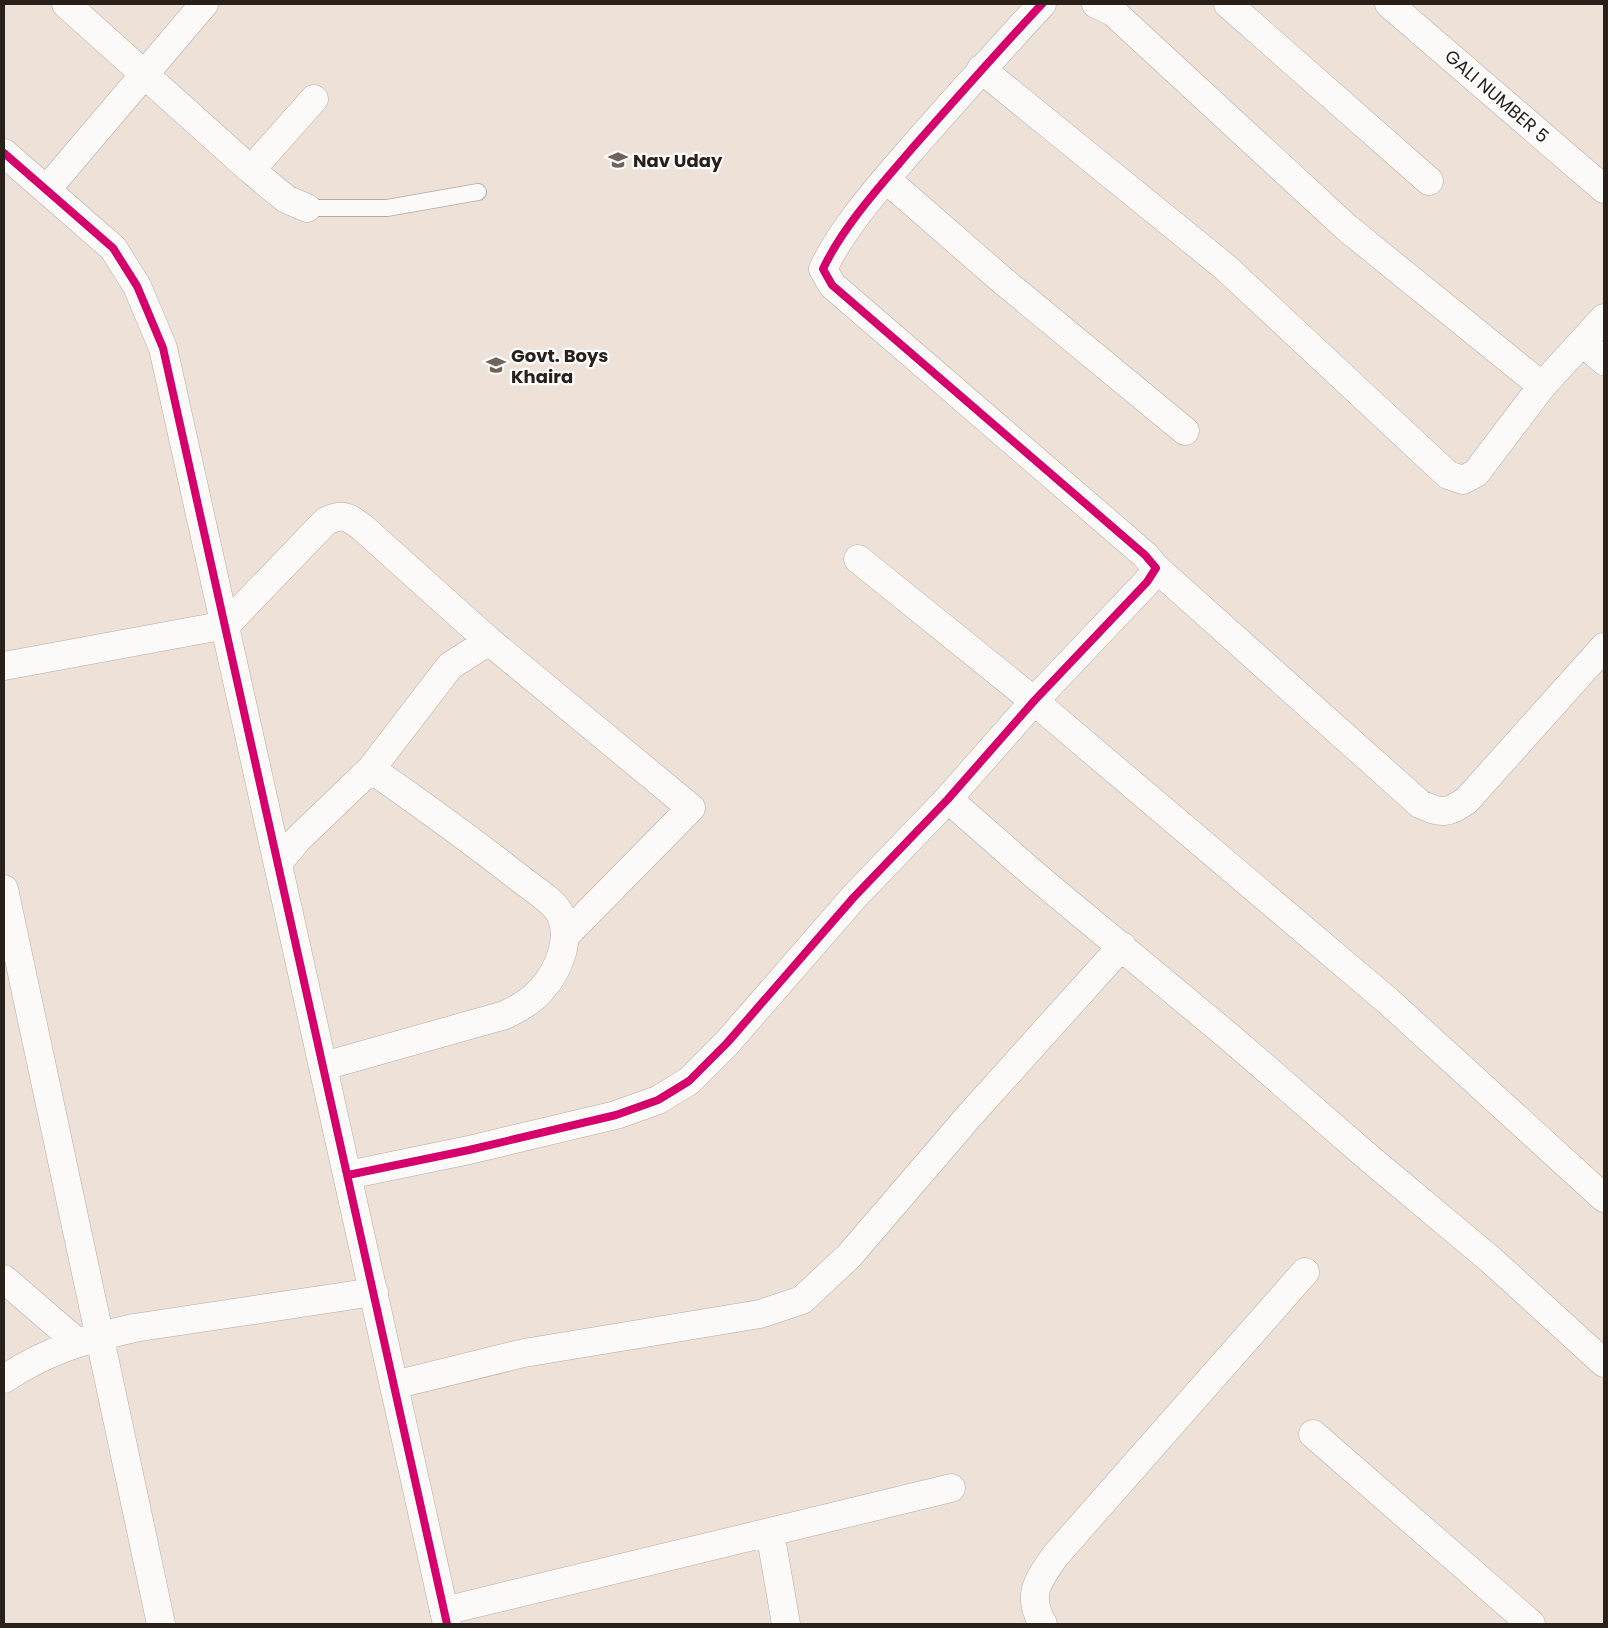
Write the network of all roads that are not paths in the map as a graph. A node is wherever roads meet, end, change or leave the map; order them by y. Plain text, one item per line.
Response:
1 (66, 4) edge
2 (204, 4) edge
3 (1042, 4) edge
4 (1096, 4) edge
5 (1228, 4) edge
6 (1389, 4) edge
7 (981, 69) junction
8 (144, 72) junction
9 (314, 99) dead end
10 (4, 153) edge
11 (252, 170) junction
12 (886, 179) junction
13 (1429, 181) dead end
14 (47, 189) junction
15 (1604, 189) edge
16 (478, 192) dead end
17 (307, 208) joint
18 (1604, 318) edge
19 (1583, 342) junction
20 (1604, 361) edge
21 (1542, 386) junction
22 (1185, 432) dead end
23 (858, 559) dead end
24 (1156, 568) junction
25 (226, 625) junction
26 (489, 641) junction
27 (1604, 647) edge
28 (4, 666) edge
29 (1034, 701) junction
30 (371, 769) junction
31 (948, 799) junction
32 (278, 863) junction
33 (4, 889) edge
34 (566, 935) junction
35 (1122, 946) junction
36 (324, 1066) junction
37 (348, 1175) junction
38 (1604, 1198) edge
39 (1305, 1272) dead end
40 (4, 1279) edge
41 (374, 1292) junction
42 (88, 1339) junction
43 (1604, 1363) edge
44 (4, 1379) edge
45 (394, 1386) junction
46 (1313, 1434) dead end
47 (951, 1488) dead end
48 (770, 1532) junction
49 (446, 1618) edge
50 (161, 1624) edge
51 (786, 1624) edge
52 (1043, 1624) edge
53 (1531, 1624) edge

1 - 8 street
2 - 8 street
3 - 7 street
4 - 21 street
5 - 13 street
6 - 15 street, GALI NUMBER 5
7 - 12 street
7 - 21 street
8 - 11 street
8 - 14 street
9 - 11 street
10 - 14 street
11 - 17 street
12 - 22 street
12 - 24 street
14 - 25 street
16 - 17 lane
18 - 19 street
19 - 20 street
19 - 21 street
23 - 29 street
24 - 27 street
24 - 29 street
25 - 26 street
25 - 28 street
25 - 32 street
26 - 30 street
26 - 34 street
29 - 31 street
29 - 38 street
30 - 32 street
30 - 34 street
31 - 35 street
31 - 37 street
32 - 36 street
33 - 42 street
34 - 36 street
35 - 43 street
35 - 45 street
36 - 37 street
37 - 41 street
39 - 52 street
40 - 42 street
41 - 42 street
41 - 45 street
42 - 44 street
42 - 50 street
45 - 49 street
46 - 53 street
47 - 48 street
48 - 49 street
48 - 51 street

